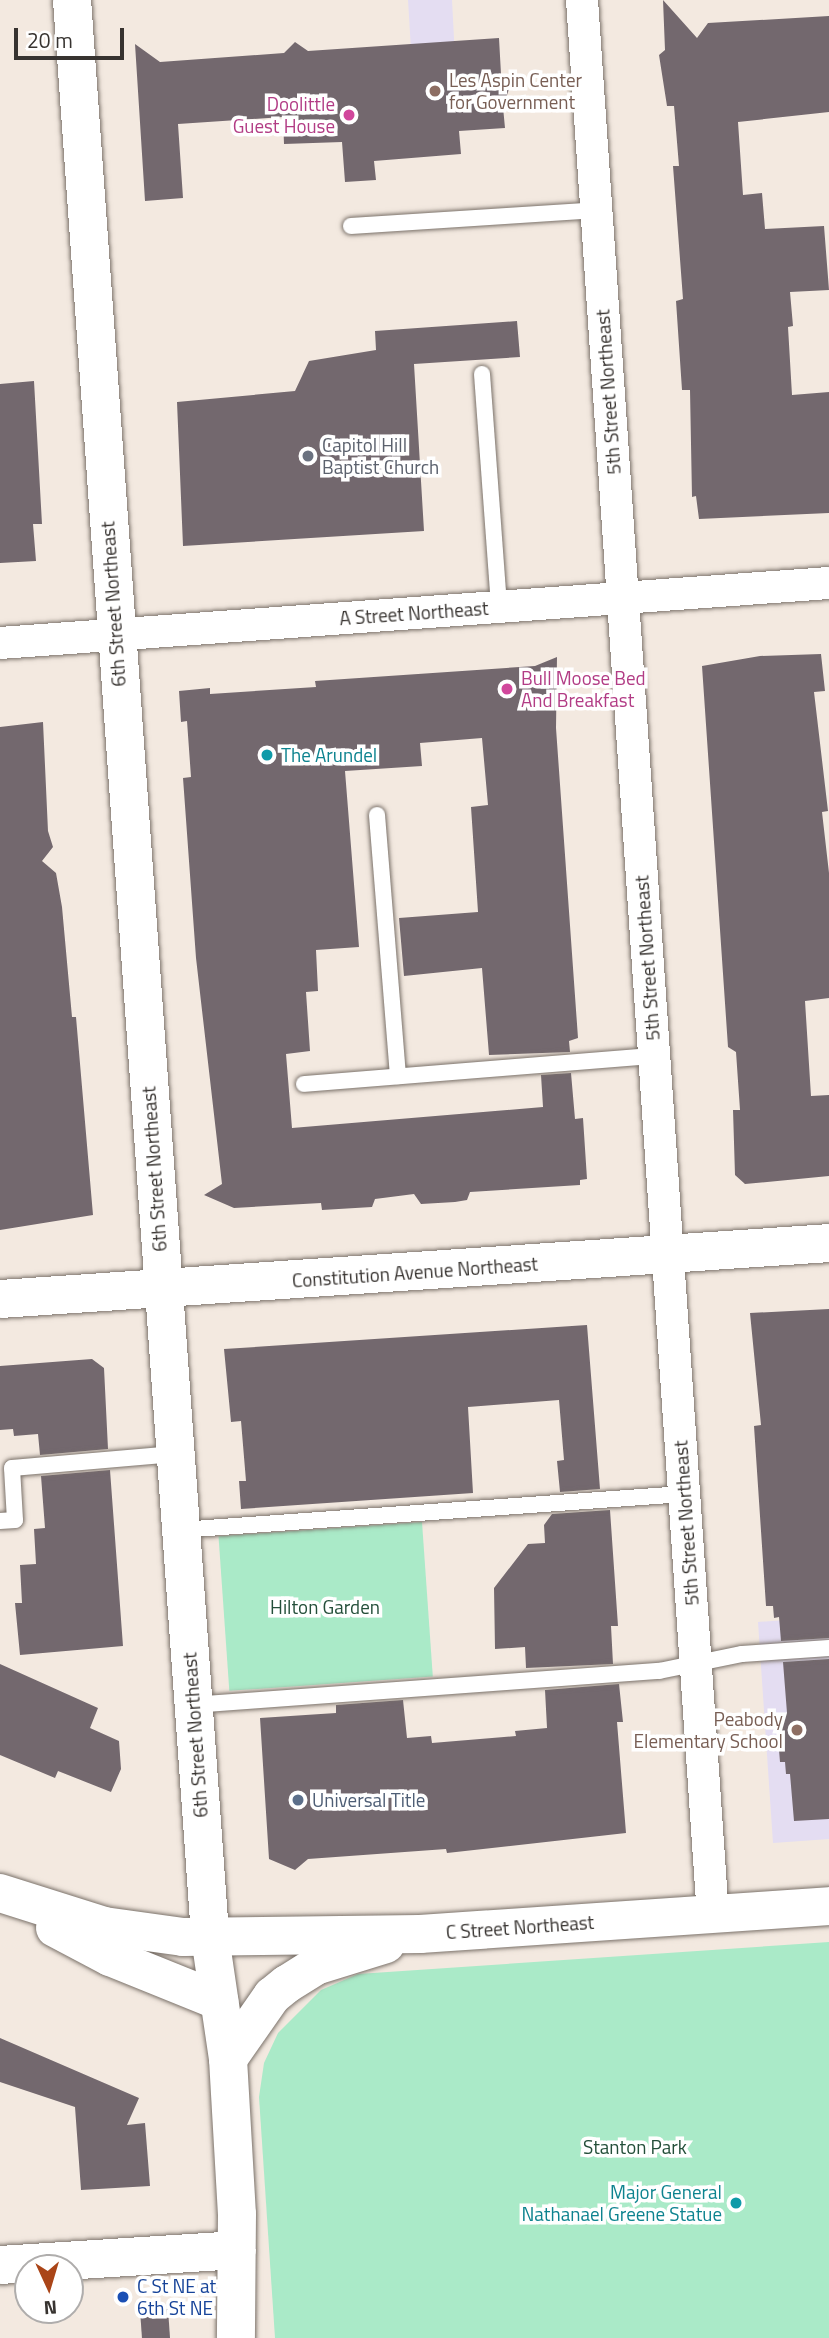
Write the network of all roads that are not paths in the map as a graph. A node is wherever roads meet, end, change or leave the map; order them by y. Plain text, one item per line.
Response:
1 (72, 0) edge
2 (582, 0) edge
3 (596, 210) junction
4 (351, 226) dead end
5 (482, 374) dead end
6 (829, 583) edge
7 (622, 598) junction
8 (499, 607) junction
9 (115, 634) junction
10 (0, 643) edge
11 (377, 814) dead end
12 (653, 1056) junction
13 (398, 1076) junction
14 (304, 1084) dead end
15 (829, 1243) edge
16 (667, 1254) junction
17 (162, 1289) junction
18 (0, 1299) edge
19 (174, 1454) junction
20 (684, 1494) junction
21 (0, 1521) edge
22 (180, 1530) junction
23 (829, 1648) edge
24 (696, 1663) junction
25 (193, 1705) junction
26 (0, 1894) edge
27 (829, 1906) edge
28 (713, 1915) junction
29 (419, 1934) junction
30 (210, 1937) junction
31 (219, 2001) junction
32 (228, 2059) junction
33 (237, 2250) junction
34 (0, 2265) edge
35 (236, 2338) edge

1 - 9 main road, 6th Street Northeast
2 - 3 street, 5th Street Northeast
3 - 4 lane
3 - 7 street, 5th Street Northeast
5 - 8 lane
6 - 7 street, A Street Northeast
7 - 8 street, A Street Northeast
7 - 12 street, 5th Street Northeast
8 - 9 street, A Street Northeast
9 - 10 street, A Street Northeast
9 - 17 main road, 6th Street Northeast
11 - 13 lane
12 - 13 lane
12 - 16 street, 5th Street Northeast
13 - 14 lane
15 - 16 main road, Constitution Avenue Northeast
16 - 17 main road, Constitution Avenue Northeast
16 - 20 street, 5th Street Northeast
17 - 18 main road, Constitution Avenue Northeast
17 - 19 main road, 6th Street Northeast
19 - 21 lane
19 - 22 main road, 6th Street Northeast
20 - 22 lane
20 - 24 street, 5th Street Northeast
22 - 25 main road, 6th Street Northeast
23 - 24 lane
24 - 25 lane
24 - 28 street, 5th Street Northeast
25 - 30 main road, 6th Street Northeast
26 - 30 main road, C Street Northeast
26 - 31 main road
27 - 28 main road, C Street Northeast
28 - 29 main road, C Street Northeast
29 - 30 main road, C Street Northeast
29 - 32 main road
30 - 31 main road, 6th Street Northeast
31 - 32 main road, 6th Street Northeast
32 - 33 main road, 6th Street Northeast
33 - 34 main road
33 - 35 main road, 6th Street Northeast

